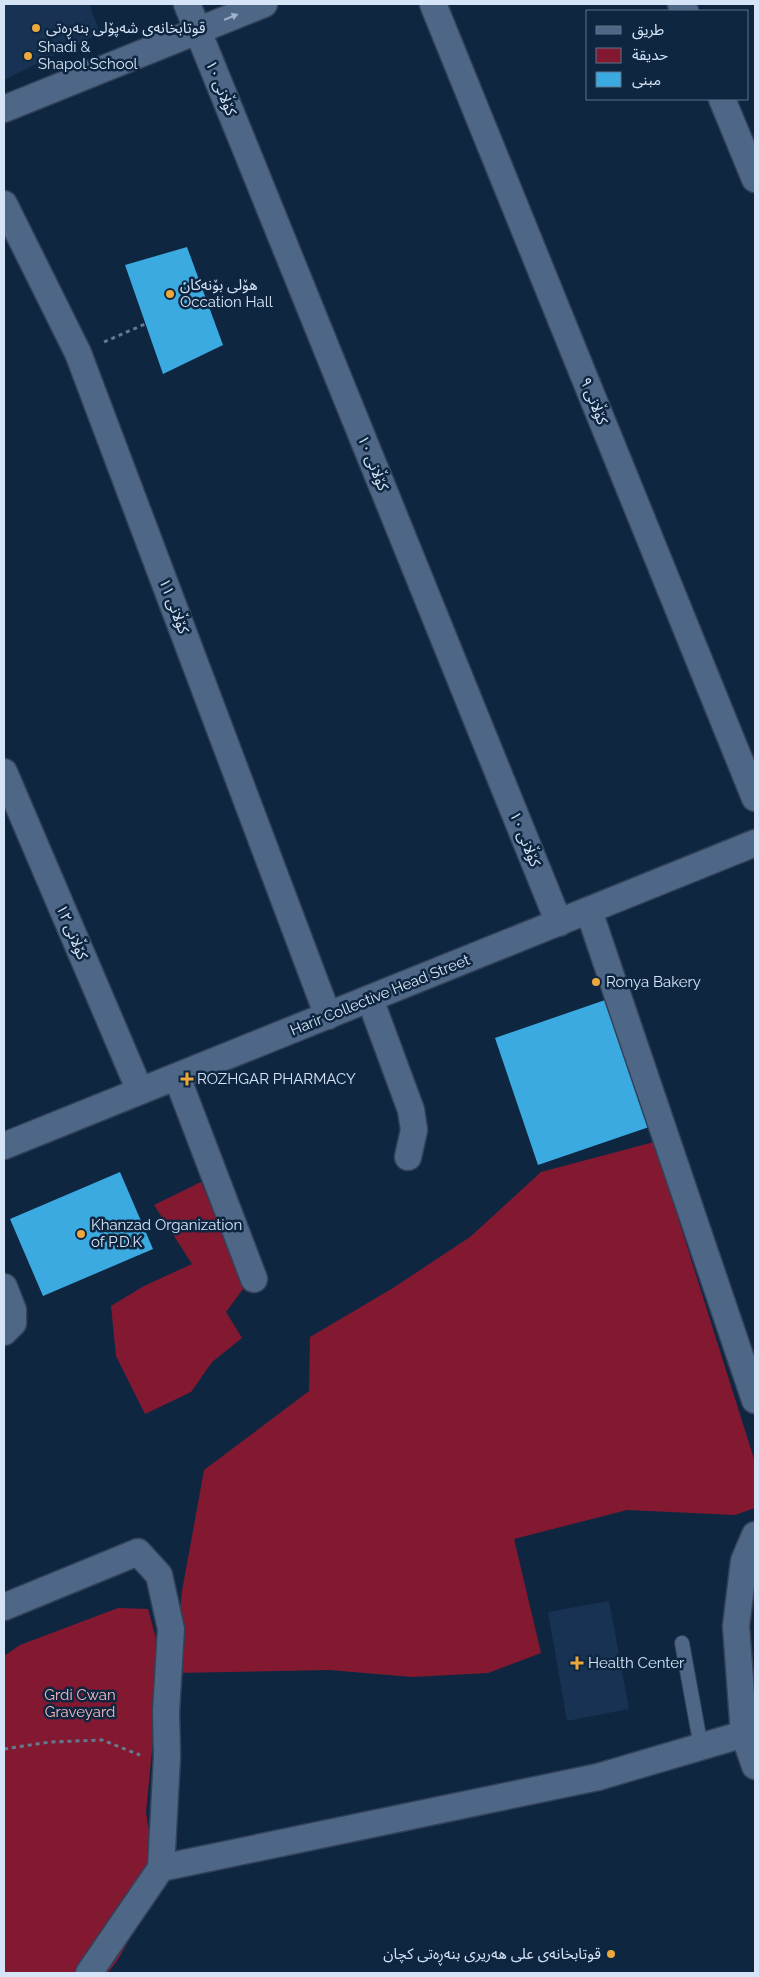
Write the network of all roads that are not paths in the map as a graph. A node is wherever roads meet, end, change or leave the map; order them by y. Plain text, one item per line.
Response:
1 (187, 4) edge
2 (264, 4) edge
3 (432, 4) edge
4 (198, 30) junction
5 (722, 100) edge
6 (4, 109) edge
7 (755, 179) edge
8 (4, 204) edge
9 (4, 772) edge
10 (755, 798) edge
11 (755, 843) edge
12 (589, 911) junction
13 (558, 922) junction
14 (370, 998) junction
15 (328, 1016) junction
16 (177, 1077) junction
17 (140, 1091) junction
18 (4, 1146) edge
19 (408, 1157) dead end
20 (254, 1279) dead end
21 (4, 1287) edge
22 (4, 1332) edge
23 (755, 1400) edge
24 (755, 1536) edge
25 (4, 1607) edge
26 (682, 1643) dead end
27 (744, 1734) junction
28 (701, 1747) junction
29 (755, 1766) edge
30 (161, 1868) junction
31 (89, 1973) edge

1 - 4 street, کۆڵانی ١٠
4 -> 2 street
3 - 10 street, کۆڵانی ٩
4 - 6 street
4 - 13 street, کۆڵانی ١٠
5 - 7 street
8 - 15 street, کۆڵانی ١١
9 - 17 street, کۆڵانی ١٢
11 - 12 street, Harir Collective Head Street
12 - 13 street, Harir Collective Head Street
12 - 23 street
13 - 14 street, Harir Collective Head Street
14 - 15 street, Harir Collective Head Street
14 - 19 street
15 - 16 street, Harir Collective Head Street
16 - 17 street, Harir Collective Head Street
16 - 20 street
17 - 18 street, Harir Collective Head Street
21 - 22 street
24 - 27 street
25 - 30 street
26 - 28 lane
27 - 28 street
27 - 29 street
28 - 30 street
30 - 31 street

